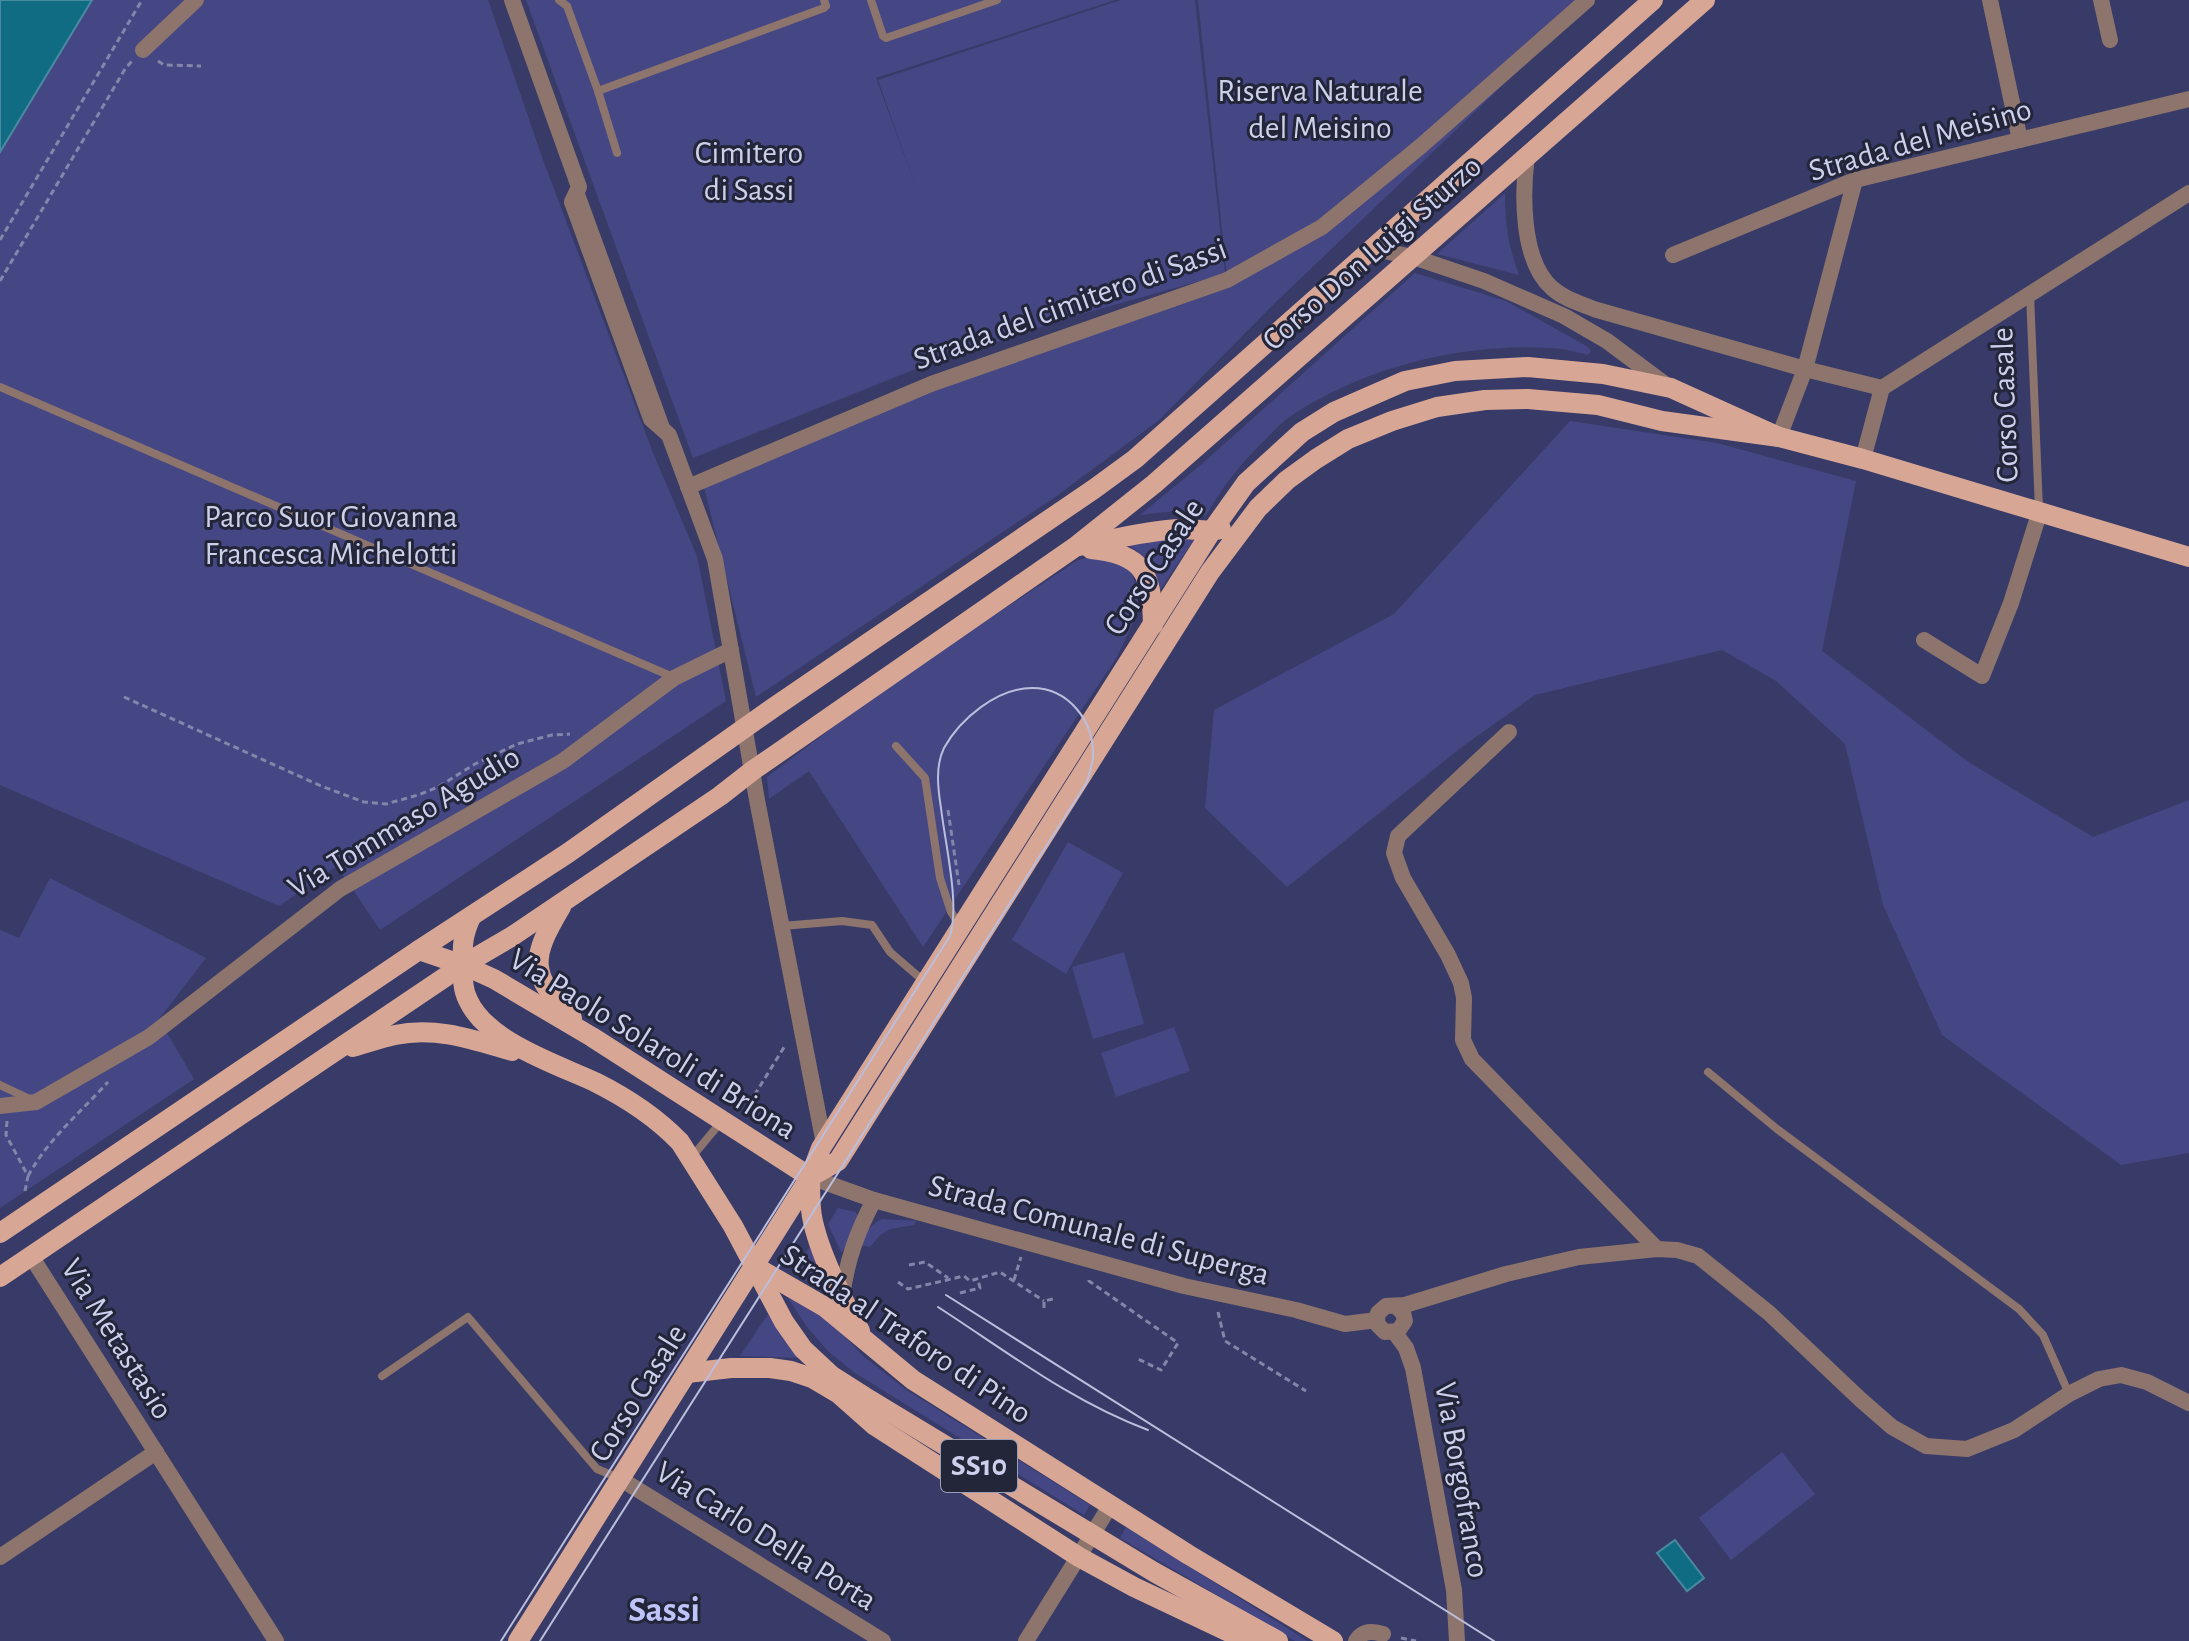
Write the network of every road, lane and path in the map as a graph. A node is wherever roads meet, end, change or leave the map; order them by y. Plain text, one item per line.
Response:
1 (142, 0) edge
2 (196, 0) edge
3 (512, 0) edge
4 (559, 0) edge
5 (824, 0) edge
6 (871, 0) edge
7 (997, 0) edge
8 (1587, 0) edge
9 (1653, 0) edge
10 (1705, 0) edge
11 (1990, 0) edge
12 (2101, 0) edge
13 (2110, 40) dead end
14 (143, 50) junction
15 (201, 66) dead end
16 (598, 91) junction
17 (2189, 99) edge
18 (2020, 140) junction
19 (617, 153) dead end
20 (1527, 156) junction
21 (1855, 180) junction
22 (2189, 193) edge
23 (0, 240) edge
24 (1374, 249) junction
25 (1673, 255) dead end
26 (1413, 257) junction
27 (0, 281) edge
28 (1552, 289) junction
29 (2030, 294) junction
30 (1597, 310) junction
31 (1564, 316) junction
32 (1805, 369) junction
33 (0, 387) edge
34 (1671, 388) junction
35 (1882, 388) junction
36 (1779, 437) junction
37 (1863, 459) junction
38 (688, 487) junction
39 (2039, 514) junction
40 (1248, 520) junction
41 (1211, 532) junction
42 (1075, 547) junction
43 (2189, 557) edge
44 (1153, 625) junction
45 (1924, 640) dead end
46 (731, 650) junction
47 (674, 678) junction
48 (124, 697) dead end
49 (746, 728) junction
50 (601, 732) junction
51 (1509, 732) dead end
52 (896, 746) dead end
53 (752, 771) junction
54 (948, 810) dead end
55 (959, 885) dead end
56 (564, 901) junction
57 (471, 917) junction
58 (781, 926) junction
59 (961, 928) junction
60 (419, 950) junction
61 (463, 965) junction
62 (926, 983) junction
63 (592, 1037) junction
64 (789, 1041) dead end
65 (330, 1054) junction
66 (119, 1055) junction
67 (538, 1058) junction
68 (1708, 1072) dead end
69 (0, 1085) edge
70 (36, 1102) junction
71 (1, 1106) edge
72 (744, 1112) dead end
73 (721, 1121) junction
74 (824, 1144) junction
75 (691, 1159) junction
76 (28, 1176) junction
77 (810, 1177) junction
78 (23, 1196) dead end
79 (874, 1200) junction
80 (0, 1233) edge
81 (1657, 1249) junction
82 (31, 1256) junction
83 (1094, 1261) junction
84 (909, 1265) dead end
85 (754, 1266) junction
86 (1016, 1273) dead end
87 (0, 1277) edge
88 (978, 1279) junction
89 (950, 1280) junction
90 (1014, 1281) junction
91 (898, 1282) dead end
92 (1214, 1292) junction
93 (960, 1293) dead end
94 (842, 1296) junction
95 (1053, 1299) dead end
96 (1044, 1301) junction
97 (1397, 1307) junction
98 (1044, 1308) dead end
99 (1377, 1320) junction
100 (1395, 1333) junction
101 (867, 1342) junction
102 (1138, 1359) dead end
103 (821, 1365) junction
104 (687, 1373) junction
105 (382, 1376) dead end
106 (1306, 1391) dead end
107 (839, 1394) junction
108 (2069, 1394) junction
109 (865, 1397) junction
110 (2189, 1403) edge
111 (156, 1452) junction
112 (619, 1478) junction
113 (1110, 1506) junction
114 (1093, 1534) junction
115 (0, 1557) edge
116 (1079, 1557) junction
117 (1383, 1634) dead end
118 (276, 1641) edge
119 (518, 1641) edge
120 (883, 1641) edge
121 (1026, 1641) edge
122 (1248, 1641) edge
123 (1278, 1641) edge
124 (1333, 1641) edge
125 (1356, 1641) edge
126 (1457, 1641) edge

1 - 23 path
2 - 14 street
3 - 38 street
4 - 16 lane
5 - 16 lane
6 - 7 lane
8 - 38 street, Strada del cimitero di Sassi
9 - 24 main road, Corso Don Luigi Sturzo
10 - 20 main road, Corso Don Luigi Sturzo
11 - 18 street
12 - 13 street
14 - 15 path
14 - 27 path
16 - 19 lane
17 - 18 street, Strada del Meisino
18 - 21 street, Strada del Meisino
20 - 26 main road, Corso Don Luigi Sturzo
20 - 28 street
21 - 25 street, Strada del Meisino
21 - 32 street
22 - 29 street
24 - 26 street
24 - 49 main road, Corso Don Luigi Sturzo
26 - 31 street
26 - 42 main road, Corso Don Luigi Sturzo
28 - 30 street
28 - 31 street
29 - 35 street
29 - 39 lane, Corso Casale
30 - 31 street
30 - 32 street
31 - 34 street
32 - 35 street
32 - 36 street
33 - 47 lane
34 - 36 main road, Corso Casale
34 - 41 main road, Corso Casale
35 - 37 street
36 - 37 main road, Corso Casale
36 - 40 main road, Corso Casale
37 - 39 main road, Corso Casale
38 - 46 street
39 - 43 main road, Corso Casale
39 - 45 street, Corso Casale
40 - 41 main road
40 - 77 main road, Corso Casale
41 - 42 main road
41 - 44 main road, Corso Casale
42 - 44 main road
42 - 53 main road
44 - 59 main road, Corso Casale
46 - 47 street, Via Tommaso Agudio
46 - 49 street
47 - 50 street, Via Tommaso Agudio
48 - 50 path
49 - 53 street
49 - 57 main road
50 - 66 street, Via Tommaso Agudio
51 - 81 street
52 - 59 lane
53 - 56 main road
53 - 58 street
54 - 55 path
56 - 61 main road
56 - 63 main road
57 - 60 main road
57 - 61 main road, Via Paolo Solaroli di Briona
58 - 62 lane
58 - 74 street
59 - 62 main road, Corso Casale
60 - 61 main road, Via Paolo Solaroli di Briona
60 - 80 main road
61 - 63 main road, Via Paolo Solaroli di Briona
61 - 65 main road
61 - 67 main road, Via Paolo Solaroli di Briona
62 - 74 main road, Corso Casale
63 - 73 main road, Via Paolo Solaroli di Briona
64 - 72 path
65 - 67 main road
65 - 82 main road
66 - 70 street, Via Tommaso Agudio
66 - 76 path
67 - 75 main road, Via Paolo Solaroli di Briona
68 - 108 lane
69 - 70 lane
70 - 71 street, Via Tommaso Agudio
71 - 76 path
73 - 75 lane
73 - 77 main road, Via Paolo Solaroli di Briona
74 - 77 main road, Corso Casale
75 - 85 main road, Via Paolo Solaroli di Briona
76 - 78 path
77 - 79 street, Strada Comunale di Superga
77 - 85 main road, Corso Casale
77 - 94 main road
79 - 83 street, Strada Comunale di Superga
79 - 94 street
81 - 97 street
81 - 108 street
82 - 87 main road
82 - 111 street, Via Metastasio
83 - 92 street, Strada Comunale di Superga
83 - 102 path
84 - 89 path
85 - 101 main road, Strada al Traforo di Pino / SS10
85 - 103 main road, Strada al Traforo di Pino / SS10
85 - 104 main road, Corso Casale
86 - 90 path
88 - 89 path
88 - 90 path
88 - 93 path
89 - 91 path
90 - 96 path
92 - 99 street, Strada Comunale di Superga
92 - 106 path
94 - 101 main road
95 - 96 path
96 - 98 path
97 - 99 street
97 - 100 street
99 - 100 street
100 - 126 street, Via Borgofranco
101 - 113 main road, Strada al Traforo di Pino / SS10
103 - 107 main road
103 - 109 main road, Strada al Traforo di Pino / SS10
104 - 107 main road, SS10
104 - 112 main road, Corso Casale
105 - 112 lane
107 - 109 main road, SS10
107 - 116 main road
108 - 110 street
109 - 114 main road, Strada al Traforo di Pino / SS10
111 - 115 street, Via Metastasio
111 - 118 street, Via Metastasio
112 - 119 main road, Corso Casale
112 - 120 street, Via Carlo Della Porta
113 - 114 street
113 - 124 main road, Strada al Traforo di Pino / SS10
114 - 116 street
114 - 123 main road, Strada al Traforo di Pino / SS10
116 - 121 street
116 - 122 main road
117 - 125 street

